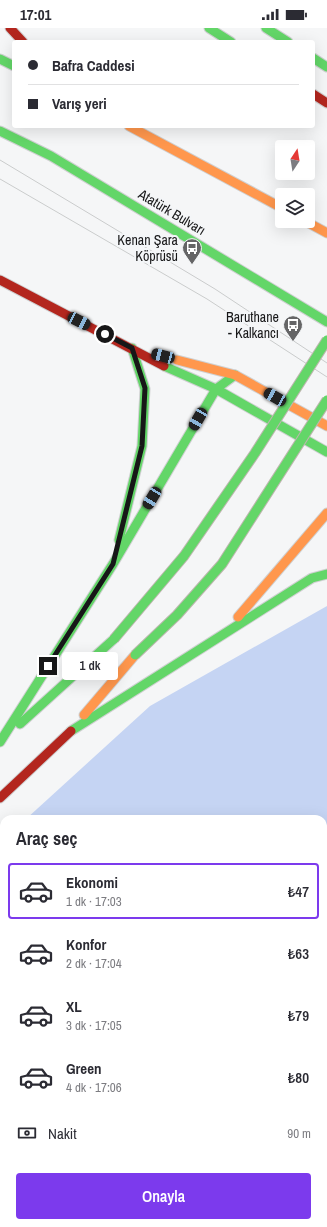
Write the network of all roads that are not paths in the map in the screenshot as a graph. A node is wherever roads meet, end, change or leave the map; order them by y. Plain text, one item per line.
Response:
1 (10, 28) edge
2 (209, 28) edge
3 (266, 28) edge
4 (22, 40) edge
5 (228, 40) edge
6 (285, 40) edge
7 (0, 59) edge
8 (315, 59) edge
9 (12, 65) edge
10 (327, 67) edge
11 (315, 95) edge
12 (327, 103) edge
13 (133, 128) edge
14 (0, 131) edge
15 (275, 204) edge
16 (315, 226) edge
17 (327, 233) edge
18 (0, 280) edge
19 (327, 322) edge
20 (327, 340) edge
21 (132, 348) junction
22 (235, 375) junction
23 (216, 389) junction
24 (327, 400) edge
25 (327, 426) edge
26 (327, 452) edge
27 (327, 513) edge
28 (113, 564) junction
29 (327, 574) edge
30 (223, 635) junction
31 (71, 732) junction
32 (0, 742) edge
33 (0, 798) edge

1 - 4 main road
2 - 5 main road
3 - 6 main road
7 - 9 main road
8 - 10 main road
11 - 12 main road
13 - 15 main road
14 - 19 main road, Atatürk Bulvarı
16 - 17 main road
18 - 21 main road
20 - 32 main road, bridge
21 - 22 main road
21 - 23 main road
21 - 28 main road
22 - 23 main road
22 - 25 main road
23 - 26 main road
23 - 28 main road
24 - 31 main road, bridge
27 - 30 main road
28 - 32 main road
29 - 30 main road
30 - 31 main road
31 - 33 main road

